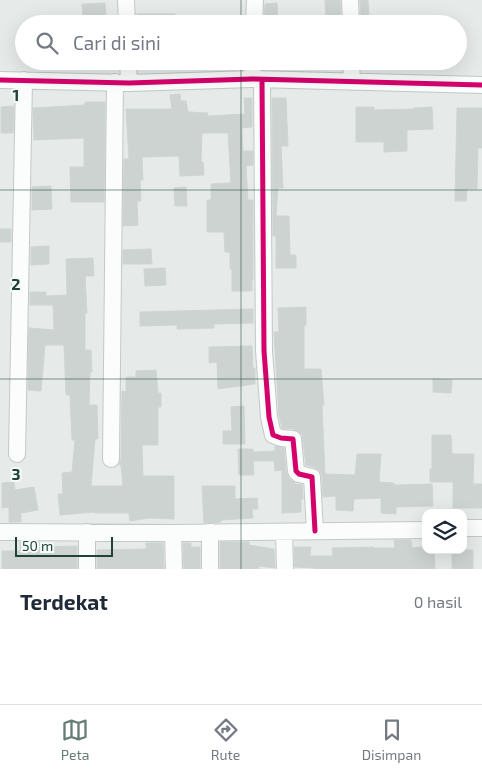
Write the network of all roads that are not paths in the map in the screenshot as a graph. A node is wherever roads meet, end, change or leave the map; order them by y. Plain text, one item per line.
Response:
1 (126, 0) edge
2 (255, 0) edge
3 (350, 0) edge
4 (127, 15) edge
5 (254, 15) edge
6 (351, 15) edge
7 (126, 70) edge
8 (255, 70) edge
9 (351, 70) edge
10 (257, 79) junction
11 (0, 80) edge
12 (24, 80) junction
13 (352, 82) junction
14 (122, 83) junction
15 (482, 85) edge
16 (18, 454) dead end
17 (111, 459) dead end
18 (467, 528) edge
19 (482, 528) edge
20 (422, 530) edge
21 (315, 531) junction
22 (0, 532) edge
23 (87, 532) junction
24 (210, 532) junction
25 (284, 532) junction
26 (173, 533) junction
27 (87, 569) edge
28 (174, 569) edge
29 (210, 569) edge
30 (284, 569) edge

1 - 4 street
2 - 5 street
3 - 6 street
7 - 14 street
8 - 10 street
9 - 13 street
10 - 13 street
10 - 14 street
10 - 21 street
11 - 12 street
12 - 14 street
12 - 16 street
13 - 15 street
14 - 17 street
18 - 19 street
20 - 21 street
21 - 25 street
22 - 23 street
23 - 26 street
23 - 27 street
24 - 25 street
24 - 26 street
24 - 29 street
25 - 30 street
26 - 28 street

